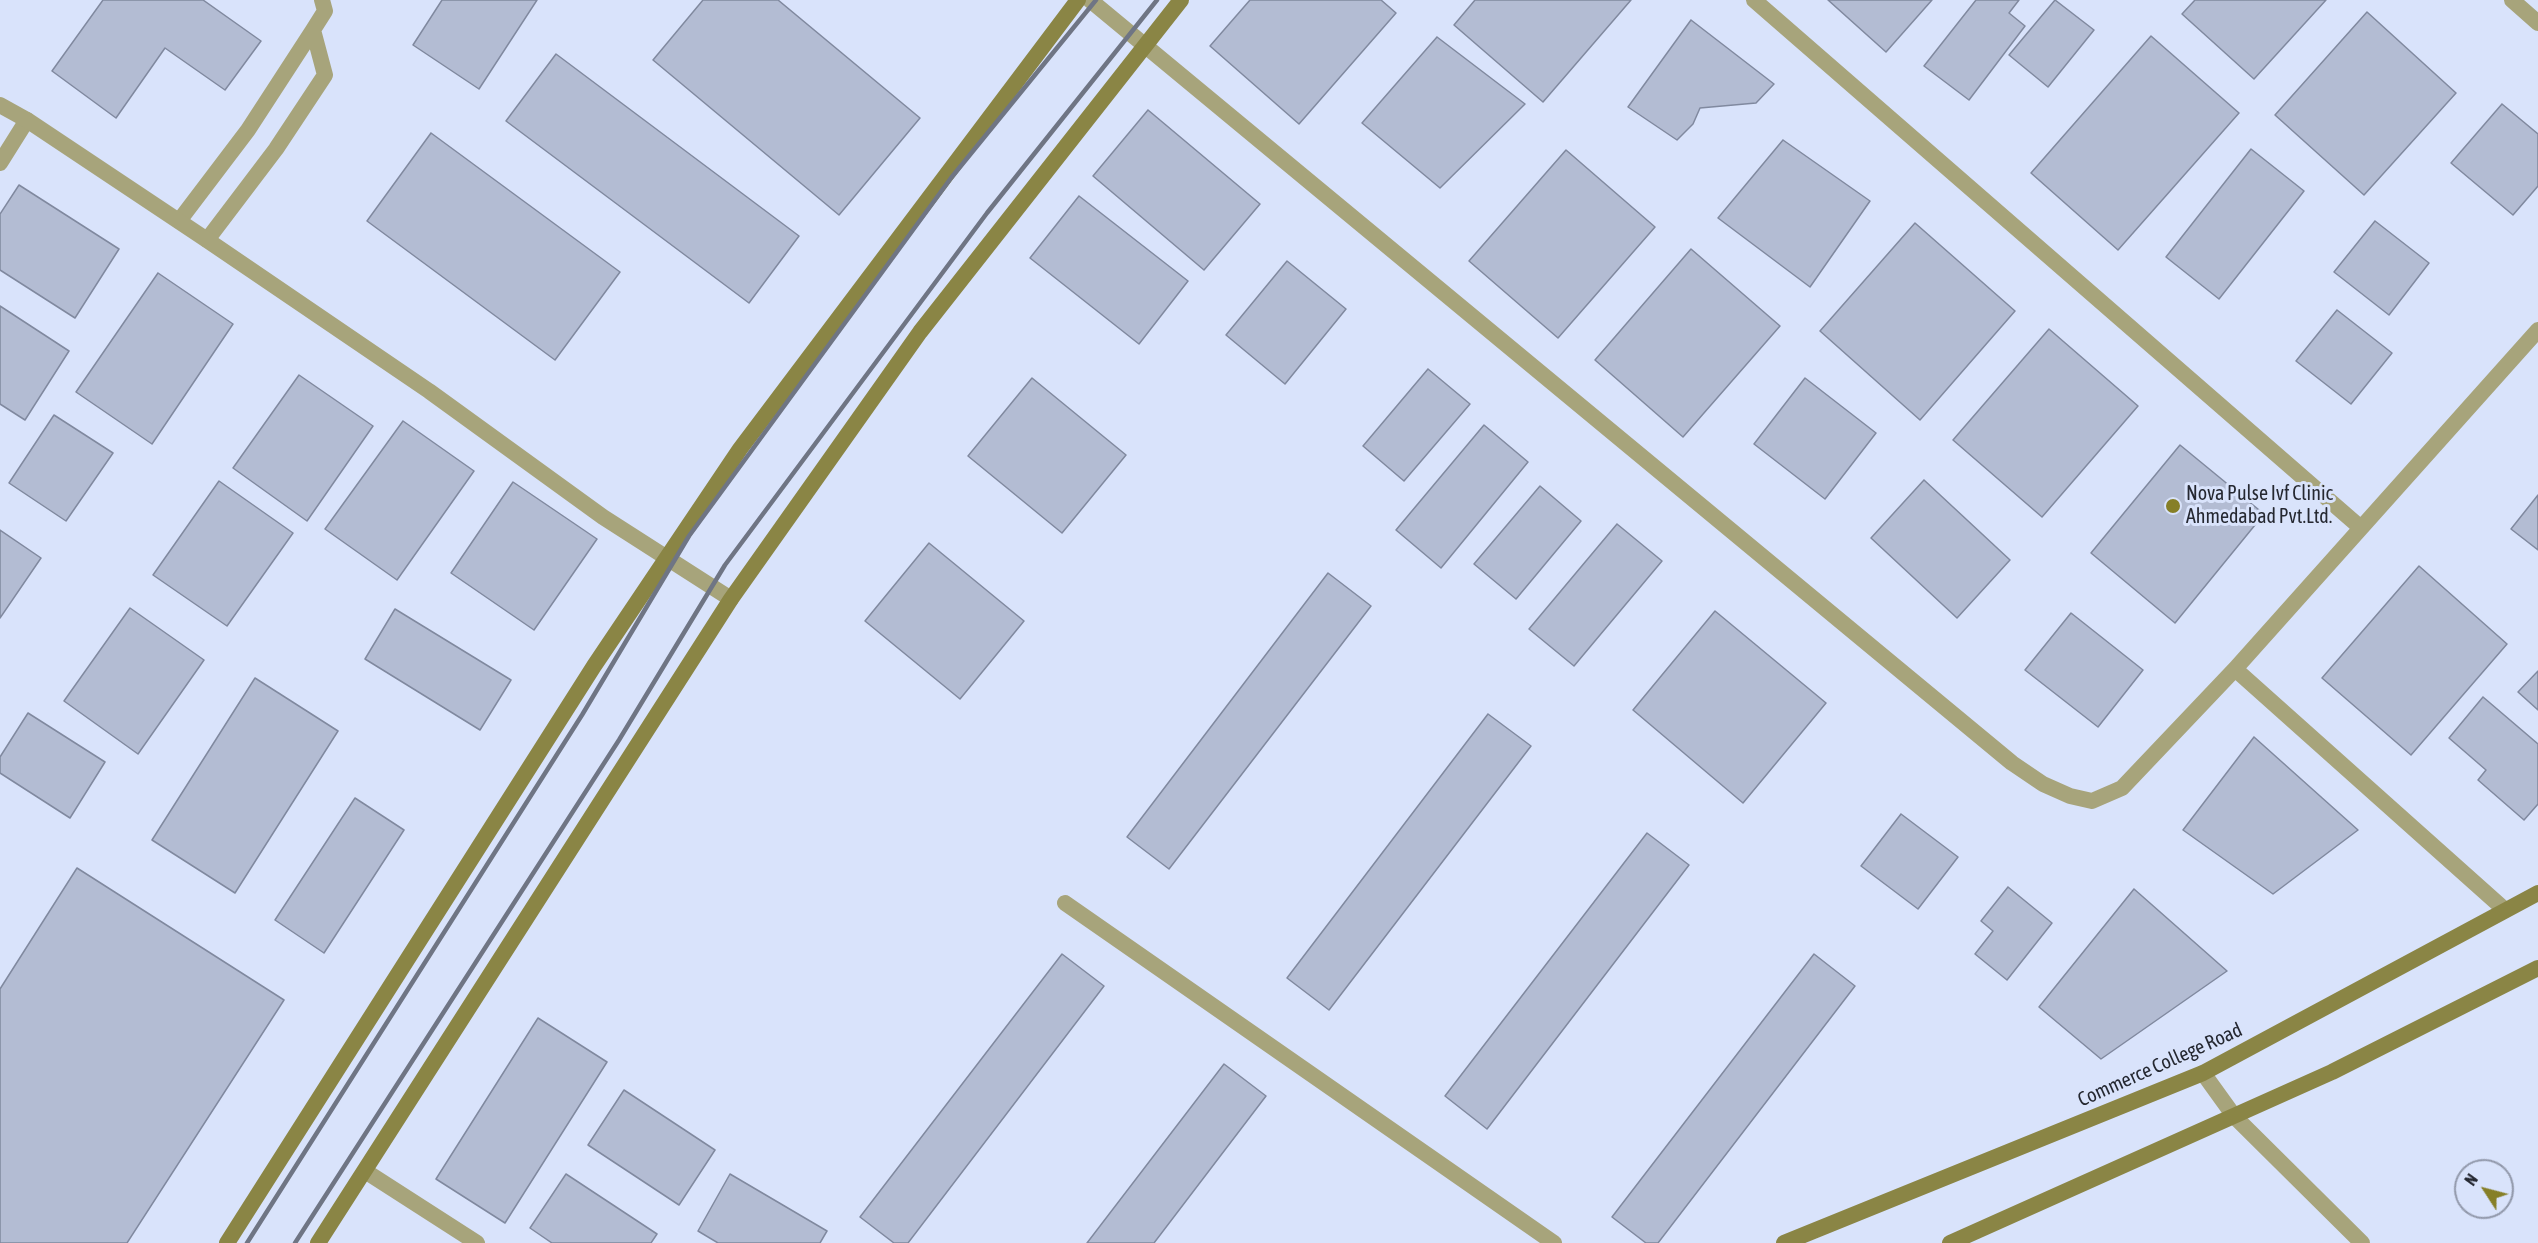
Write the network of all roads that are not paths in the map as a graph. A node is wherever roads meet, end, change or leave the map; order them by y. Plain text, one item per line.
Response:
1 (322, 0) edge
2 (1078, 0) edge
3 (1090, 0) edge
4 (1182, 0) edge
5 (1754, 0) edge
6 (2512, 0) edge
7 (2538, 23) edge
8 (313, 30) junction
9 (1145, 46) junction
10 (0, 105) edge
11 (27, 120) junction
12 (0, 163) edge
13 (179, 221) junction
14 (207, 240) junction
15 (2538, 330) edge
16 (2361, 528) junction
17 (665, 557) junction
18 (731, 599) junction
19 (2235, 669) junction
20 (2538, 893) edge
21 (1065, 903) dead end
22 (2505, 910) junction
23 (2538, 968) edge
24 (2203, 1073) junction
25 (2234, 1116) junction
26 (365, 1171) junction
27 (227, 1243) edge
28 (318, 1243) edge
29 (477, 1243) edge
30 (1554, 1243) edge
31 (1784, 1243) edge
32 (1950, 1243) edge
33 (2362, 1243) edge

1 - 8 street
2 - 17 main road
3 - 9 street
4 - 9 main road
5 - 16 street
6 - 7 street
8 - 13 street
8 - 14 street
9 - 18 main road
9 - 19 street
10 - 11 street
11 - 12 street
11 - 13 street
13 - 14 street
14 - 17 street
15 - 16 street
16 - 19 street
17 - 18 street
17 - 27 main road
18 - 26 main road
19 - 22 street
20 - 22 main road, Commerce College Road
21 - 30 street
22 - 24 main road, Commerce College Road
23 - 25 main road
24 - 25 street
24 - 31 main road, Commerce College Road
25 - 32 main road
25 - 33 street
26 - 28 main road
26 - 29 street

